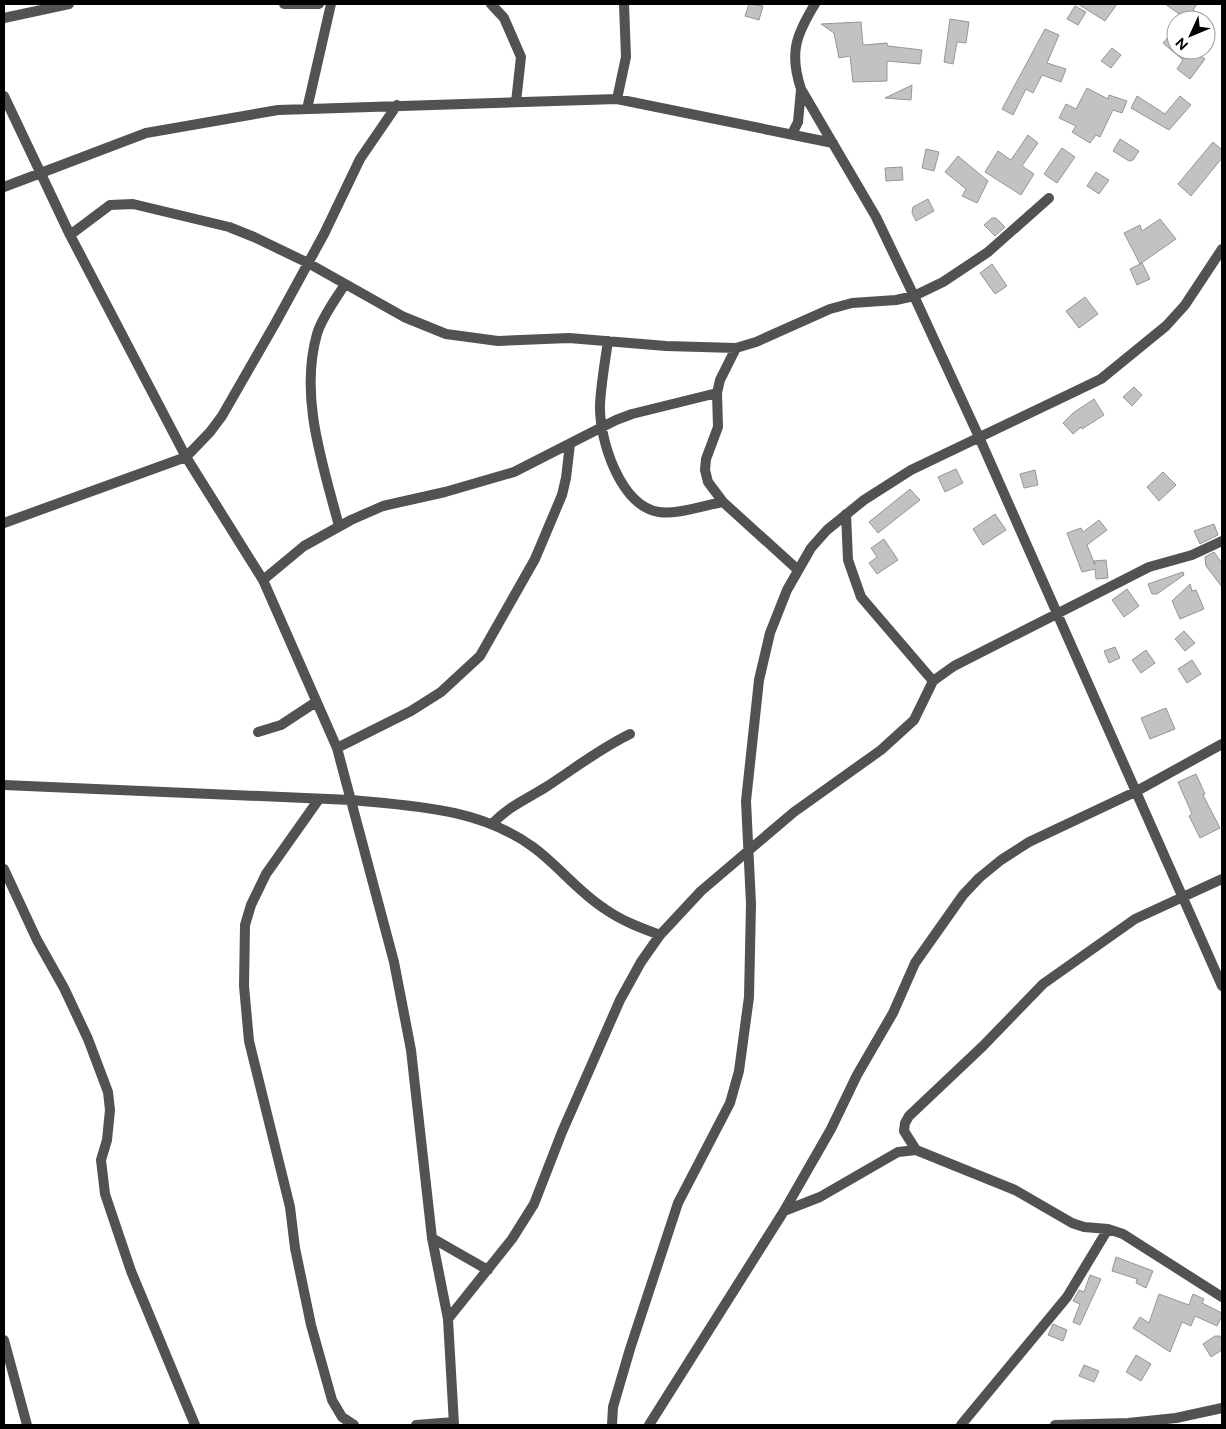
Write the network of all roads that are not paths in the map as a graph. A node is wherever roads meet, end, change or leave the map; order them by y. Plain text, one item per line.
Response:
1 (69, 4) edge
2 (284, 4) edge
3 (319, 4) edge
4 (331, 4) edge
5 (491, 4) edge
6 (624, 4) edge
7 (815, 4) edge
8 (4, 18) edge
9 (801, 89) junction
10 (4, 96) edge
11 (617, 99) junction
12 (516, 102) junction
13 (397, 105) junction
14 (307, 109) junction
15 (792, 134) junction
16 (833, 143) junction
17 (40, 174) junction
18 (4, 187) edge
19 (1049, 198) dead end
20 (70, 234) junction
21 (1222, 249) edge
22 (308, 263) junction
23 (345, 284) junction
24 (914, 296) junction
25 (608, 340) junction
26 (736, 348) junction
27 (717, 393) junction
28 (602, 428) junction
29 (979, 437) junction
30 (570, 444) junction
31 (186, 457) junction
32 (723, 502) junction
33 (846, 514) junction
34 (4, 523) edge
35 (339, 526) junction
36 (1222, 541) edge
37 (798, 570) junction
38 (263, 580) junction
39 (1057, 615) junction
40 (933, 681) junction
41 (316, 702) junction
42 (258, 732) dead end
43 (630, 734) dead end
44 (1222, 744) edge
45 (337, 748) junction
46 (4, 785) edge
47 (1135, 792) junction
48 (320, 798) junction
49 (351, 800) junction
50 (492, 824) junction
51 (748, 851) junction
52 (4, 869) edge
53 (1222, 879) edge
54 (1209, 885) junction
55 (1222, 890) edge
56 (1182, 897) junction
57 (660, 935) junction
58 (1222, 986) edge
59 (916, 1150) junction
60 (784, 1212) junction
61 (1108, 1228) junction
62 (432, 1238) junction
63 (488, 1270) junction
64 (1222, 1297) edge
65 (448, 1319) junction
66 (4, 1340) edge
67 (1222, 1408) edge
68 (454, 1423) edge
69 (28, 1425) edge
70 (195, 1425) edge
71 (354, 1425) edge
72 (416, 1425) edge
73 (612, 1425) edge
74 (649, 1425) edge
75 (961, 1425) edge
76 (1056, 1425) edge

1 - 8 street
2 - 3 street
4 - 14 street
5 - 12 street
6 - 11 street
7 - 9 street
9 - 15 street
9 - 16 street
10 - 17 street
11 - 12 street
11 - 15 street
12 - 13 street
13 - 14 street
13 - 22 street
14 - 17 street
15 - 16 street
16 - 24 street
17 - 18 street
17 - 20 street
19 - 24 street
20 - 22 street
20 - 31 street
21 - 29 street
22 - 23 street
22 - 31 street
23 - 25 street
23 - 35 street
24 - 26 street
24 - 29 street
25 - 26 street
25 - 28 street
26 - 27 street
27 - 28 street
27 - 32 street
28 - 30 street
28 - 32 street
29 - 33 street
29 - 39 street
30 - 35 street
30 - 45 street
31 - 34 street
31 - 38 street
32 - 37 street
33 - 37 street
33 - 40 street
35 - 38 street
36 - 39 street
37 - 51 street
38 - 41 street
39 - 40 street
39 - 47 street
40 - 51 street
41 - 42 street
41 - 45 street
43 - 50 street
44 - 47 street
45 - 49 street
46 - 48 street
47 - 56 street
47 - 60 street
48 - 49 street
48 - 71 street
49 - 50 street
49 - 62 street
50 - 57 street
51 - 57 street
51 - 73 street
52 - 70 street
53 - 54 street
54 - 55 street
54 - 56 street
56 - 58 street
56 - 59 street
57 - 63 street
59 - 60 street
59 - 61 street
60 - 74 street
61 - 64 street
61 - 75 street
62 - 63 street
62 - 65 street
63 - 65 street
65 - 68 street
66 - 69 street
67 - 76 street
68 - 72 street

